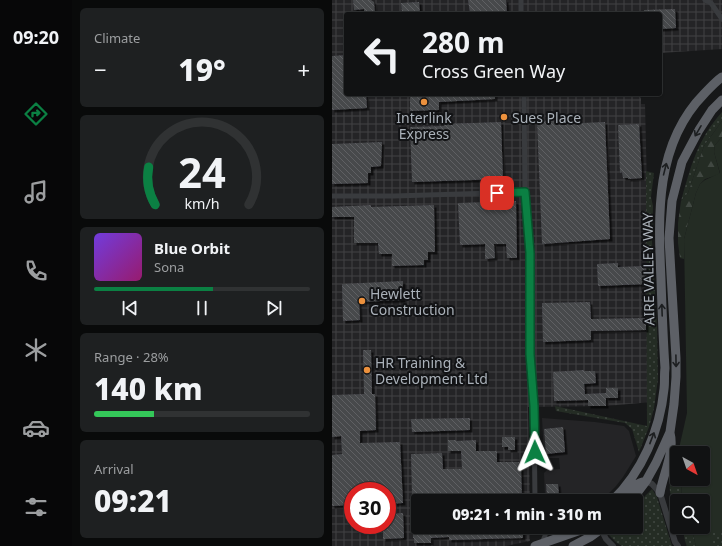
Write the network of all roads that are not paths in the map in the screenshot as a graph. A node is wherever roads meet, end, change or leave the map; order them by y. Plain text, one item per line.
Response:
1 (521, 0) edge
2 (705, 0) edge
3 (521, 12) edge
4 (722, 19) edge
5 (721, 77) edge
6 (524, 96) edge
7 (722, 100) edge
8 (525, 192) junction
9 (332, 196) edge
10 (670, 432) junction
11 (646, 481) junction
12 (660, 493) junction
13 (535, 494) edge
14 (619, 494) edge
15 (627, 494) edge
16 (636, 494) edge
17 (545, 534) edge
18 (567, 534) edge
19 (593, 534) edge
20 (604, 534) edge
21 (539, 545) edge
22 (676, 545) edge
23 (574, 546) edge
24 (613, 546) edge

1 - 3 street
2 - 4 street
14 -> 5 highway, AIRE VALLEY WAY
6 - 8 street
7 -> 10 highway, AIRE VALLEY WAY
8 - 9 street
8 - 13 street
10 - 11 highway, AIRE VALLEY WAY
10 - 12 highway
11 - 12 street
11 - 15 highway
11 - 16 highway, AIRE VALLEY WAY
12 - 22 street
17 - 21 street
18 - 21 highway
19 - 23 highway
20 - 24 street

